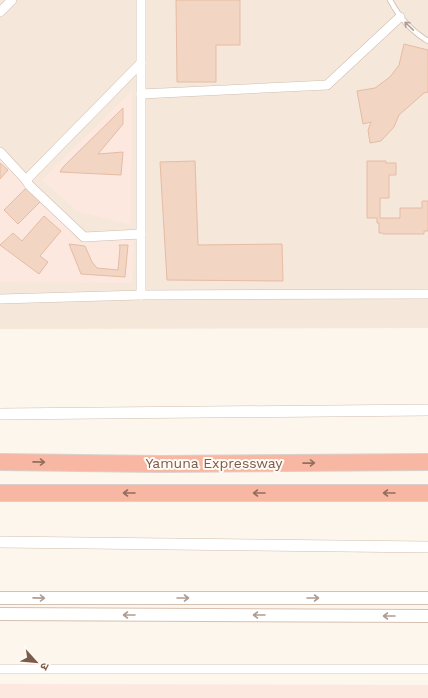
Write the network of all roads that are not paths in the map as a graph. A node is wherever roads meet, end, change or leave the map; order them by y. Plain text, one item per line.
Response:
1 (12, 0) edge
2 (141, 0) edge
3 (390, 0) edge
4 (0, 12) edge
5 (400, 17) junction
6 (428, 41) edge
7 (141, 63) junction
8 (141, 94) junction
9 (0, 152) edge
10 (26, 180) junction
11 (141, 234) junction
12 (141, 294) junction
13 (428, 294) edge
14 (0, 299) edge
15 (428, 410) edge
16 (0, 414) edge
17 (0, 462) edge
18 (428, 462) edge
19 (0, 493) edge
20 (428, 493) edge
21 (0, 542) edge
22 (428, 547) edge
23 (0, 598) edge
24 (428, 598) edge
25 (0, 614) edge
26 (428, 616) edge
27 (0, 669) edge
28 (428, 670) edge

1 - 4 street
2 - 7 street
3 - 5 lane
6 -> 5 lane
5 - 8 street
7 - 8 street
7 - 10 street
8 - 11 street
9 - 10 street
10 - 11 street
11 - 12 street
12 - 13 street
12 - 14 street
15 - 16 street
17 -> 18 highway, Yamuna Expressway
20 -> 19 highway
21 - 22 street
23 -> 24 main road
26 -> 25 main road
27 - 28 street

